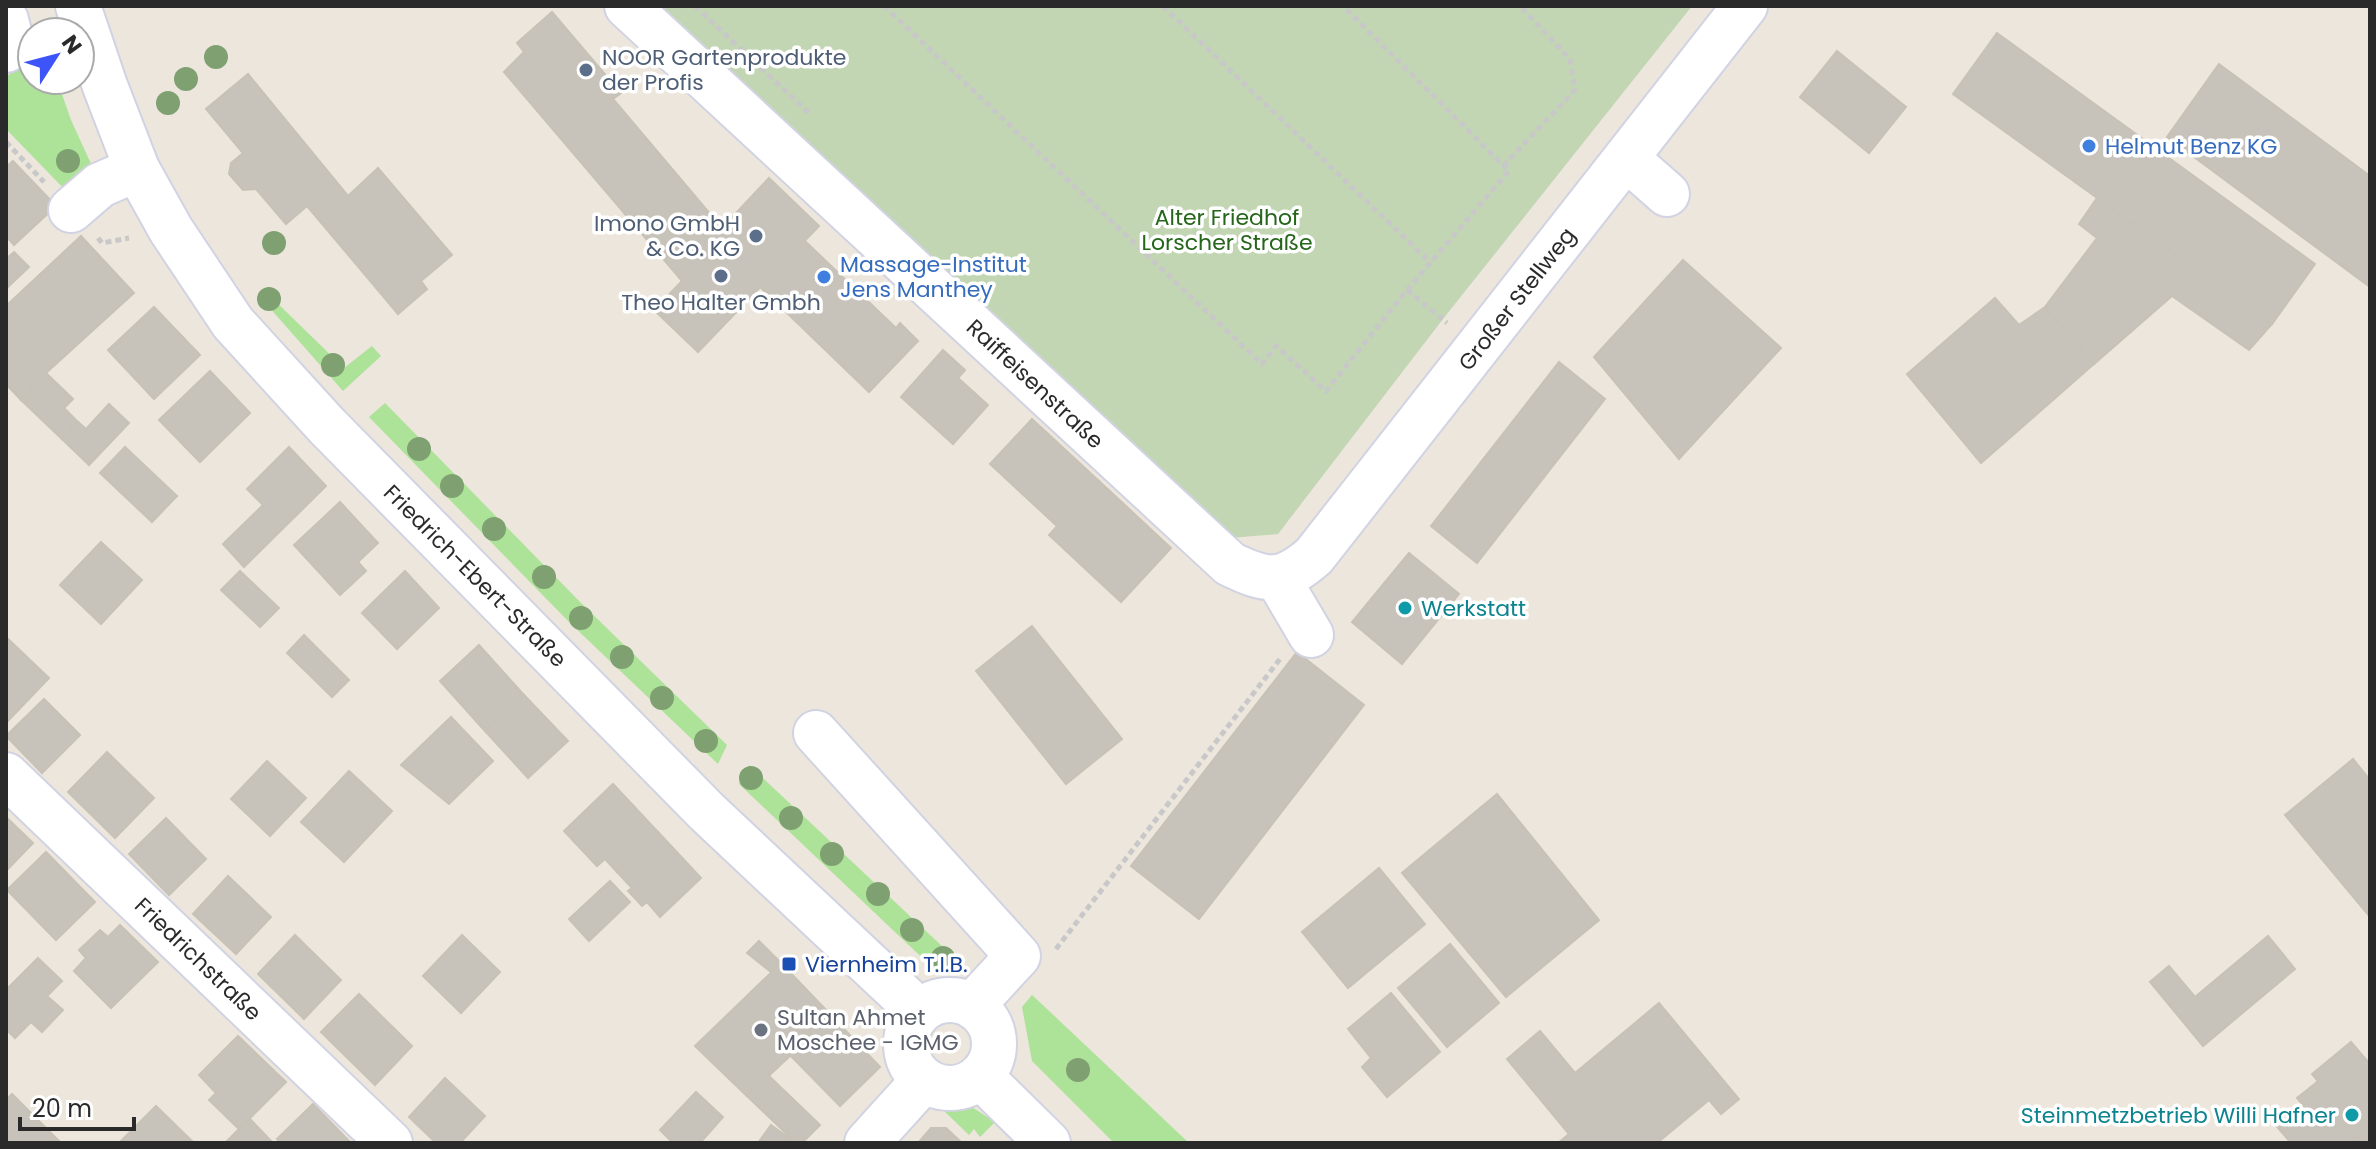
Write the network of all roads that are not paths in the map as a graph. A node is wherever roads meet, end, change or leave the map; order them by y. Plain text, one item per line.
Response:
1 (78, 6) edge
2 (92, 6) edge
3 (627, 6) edge
4 (1745, 6) edge
5 (6, 20) edge
6 (6, 50) edge
7 (105, 86) junction
8 (1626, 158) junction
9 (137, 169) junction
10 (1667, 194) dead end
11 (71, 210) dead end
12 (1278, 579) junction
13 (1297, 646) road end
14 (816, 733) dead end
15 (6, 775) edge
16 (975, 1008) junction
17 (919, 1011) junction
18 (980, 1076) junction
19 (924, 1080) junction
20 (390, 1143) edge
21 (867, 1143) edge
22 (1048, 1143) edge

1 - 7 street, Friedrich-Ebert-Straße
2 - 7 street, Friedrich-Ebert-Straße
3 - 12 street, Raiffeisenstraße
4 - 8 street, Großer Stellweg
5 - 6 street
7 - 9 street, Friedrich-Ebert-Straße
8 - 10 street
8 - 12 street, Großer Stellweg
9 - 11 street
9 - 17 street, Friedrich-Ebert-Straße
12 - 13 street
14 - 16 street
15 - 20 street, Friedrichstraße
16 - 17 street
16 - 18 street
17 - 19 street
18 - 19 street
18 - 22 street
19 - 21 street

